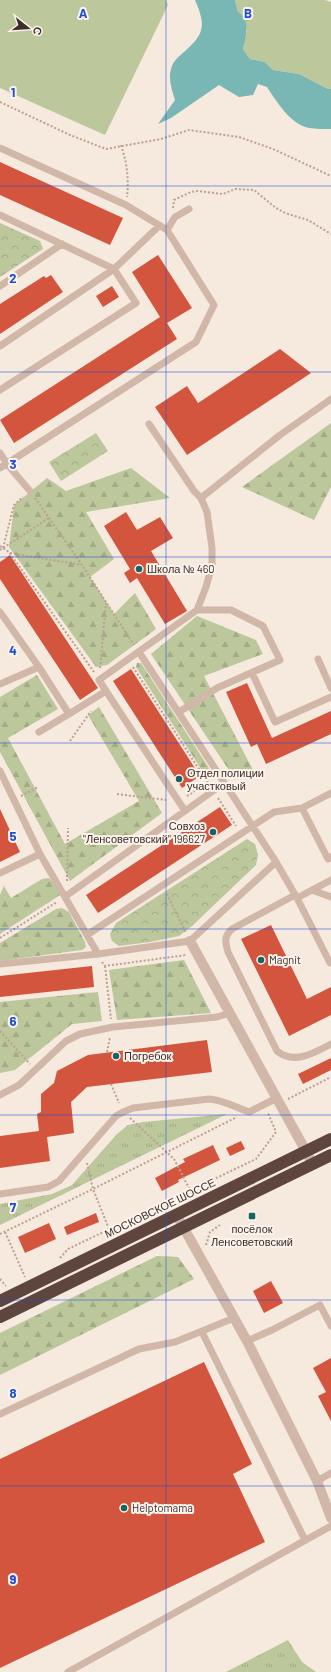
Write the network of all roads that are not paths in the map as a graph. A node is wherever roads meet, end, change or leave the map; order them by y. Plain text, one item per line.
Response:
1 (0, 148) edge
2 (189, 209) dead end
3 (0, 216) edge
4 (159, 226) junction
5 (168, 230) junction
6 (62, 244) junction
7 (114, 268) junction
8 (0, 286) edge
9 (0, 346) edge
10 (0, 390) edge
11 (331, 399) edge
12 (149, 424) dead end
13 (0, 453) edge
14 (7, 464) junction
15 (0, 468) edge
16 (30, 491) road end
17 (201, 498) junction
18 (196, 610) junction
19 (0, 612) edge
20 (139, 652) junction
21 (318, 659) dead end
22 (39, 667) junction
23 (252, 673) junction
24 (0, 684) edge
25 (331, 688) edge
26 (106, 691) junction
27 (331, 698) edge
28 (179, 712) junction
29 (69, 714) junction
30 (39, 732) dead end
31 (0, 771) edge
32 (2, 779) edge
33 (224, 783) junction
34 (331, 794) edge
35 (302, 808) junction
36 (186, 810) junction
37 (252, 826) junction
38 (40, 854) junction
39 (331, 857) edge
40 (276, 862) junction
41 (0, 873) edge
42 (331, 880) edge
43 (312, 890) junction
44 (66, 896) junction
45 (296, 897) junction
46 (331, 898) edge
47 (87, 935) junction
48 (190, 940) junction
49 (98, 954) junction
50 (331, 963) edge
51 (0, 964) edge
52 (230, 1013) junction
53 (331, 1044) edge
54 (0, 1095) edge
55 (278, 1100) junction
56 (331, 1139) edge
57 (306, 1151) junction
58 (331, 1155) edge
59 (313, 1164) junction
60 (0, 1194) edge
61 (176, 1214) junction
62 (184, 1228) junction
63 (2, 1296) edge
64 (0, 1317) edge
65 (234, 1318) junction
66 (331, 1326) edge
67 (202, 1332) junction
68 (247, 1341) junction
69 (0, 1414) edge
70 (331, 1473) edge
71 (317, 1481) junction
72 (331, 1518) edge
73 (331, 1526) edge
74 (305, 1540) junction
75 (68, 1672) edge

1 - 4 lane
2 - 5 lane
3 - 6 lane
4 - 5 lane
4 - 7 lane
5 - 14 lane
6 - 7 lane
6 - 8 lane
7 - 9 lane
7 - 10 lane
11 - 17 lane
12 - 17 lane
13 - 14 lane
14 - 15 lane
14 - 16 lane
17 - 18 lane
18 - 20 lane
18 - 23 lane
19 - 22 lane
20 - 26 lane
20 - 28 lane
21 - 25 lane
22 - 24 lane
22 - 29 lane
23 - 27 lane
23 - 28 lane
26 - 29 lane
26 - 36 lane
28 - 33 lane
29 - 30 lane
31 - 32 lane
32 - 38 lane
33 - 36 lane
33 - 37 lane
34 - 35 lane
35 - 37 lane
35 - 39 lane
36 - 44 lane
37 - 40 lane
37 - 47 lane
38 - 41 lane
38 - 44 lane
40 - 45 lane
40 - 48 lane
42 - 43 lane
43 - 45 lane
43 - 46 lane
44 - 47 lane
45 - 50 lane
45 - 53 lane
47 - 49 lane
48 - 49 lane
48 - 52 street
49 - 51 lane
52 - 54 lane
52 - 55 street
55 - 57 street
55 - 60 lane
56 - 57 highway, МОСКОВСКОЕ ШОССЕ
57 - 59 street
57 - 61 highway, МОСКОВСКОЕ ШОССЕ
58 - 59 highway
59 - 62 highway
61 - 62 street
61 - 63 highway, МОСКОВСКОЕ ШОССЕ
62 - 64 highway
62 - 65 street
65 - 67 lane
65 - 68 street
66 - 68 lane
67 - 69 lane
67 - 74 lane
68 - 71 street
70 - 71 lane
71 - 72 street
73 - 74 lane
74 - 75 lane

